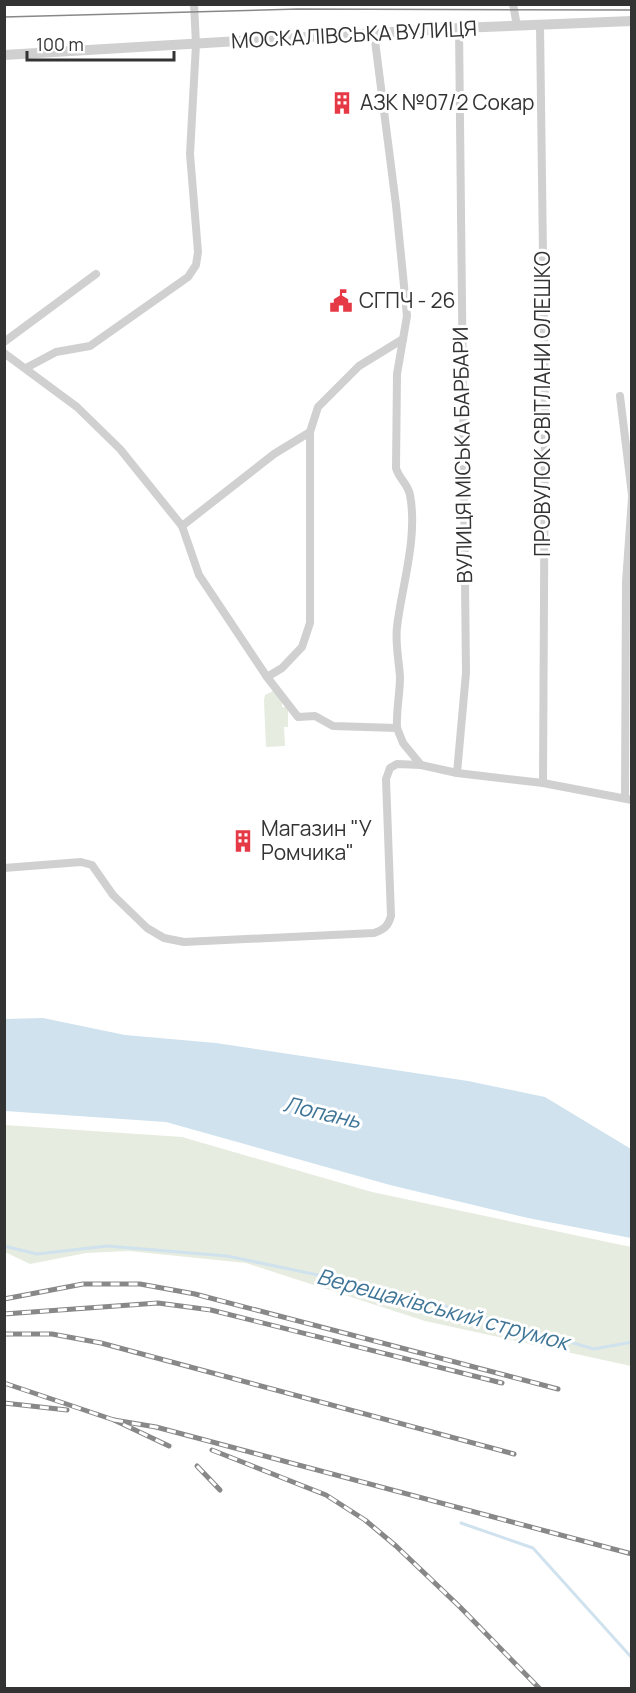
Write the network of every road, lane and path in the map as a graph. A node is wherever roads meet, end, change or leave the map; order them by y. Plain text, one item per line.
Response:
1 (194, 4) edge
2 (513, 4) edge
3 (632, 21) edge
4 (540, 25) junction
5 (517, 26) junction
6 (459, 28) junction
7 (374, 33) junction
8 (196, 44) junction
9 (4, 55) edge
10 (96, 274) dead end
11 (403, 339) junction
12 (4, 342) edge
13 (4, 353) edge
14 (26, 368) junction
15 (620, 396) dead end
16 (310, 432) junction
17 (632, 496) edge
18 (182, 526) junction
19 (629, 583) edge
20 (267, 677) junction
21 (397, 728) junction
22 (421, 765) junction
23 (457, 773) junction
24 (543, 783) junction
25 (628, 799) edge
26 (4, 868) edge

1 - 8 street
2 - 5 street
3 - 4 street, МОСКАЛІВСЬКА ВУЛИЦЯ
4 - 5 street, МОСКАЛІВСЬКА ВУЛИЦЯ
4 - 24 street, ПРОВУЛОК СВІТЛАНИ ОЛЕШКО
5 - 6 street, МОСКАЛІВСЬКА ВУЛИЦЯ
6 - 7 street, МОСКАЛІВСЬКА ВУЛИЦЯ
6 - 23 street, ВУЛИЦЯ МІСЬКА БАРБАРИ
7 - 8 street, МОСКАЛІВСЬКА ВУЛИЦЯ
7 - 11 street
8 - 9 street, МОСКАЛІВСЬКА ВУЛИЦЯ
8 - 14 street
10 - 12 street
11 - 16 street
11 - 21 street
13 - 14 street
14 - 18 street
15 - 17 street
16 - 18 street
16 - 20 street
17 - 19 street
18 - 20 street
19 - 25 street
20 - 21 street
21 - 22 street
22 - 23 street
22 - 26 street
23 - 24 street
24 - 25 street

